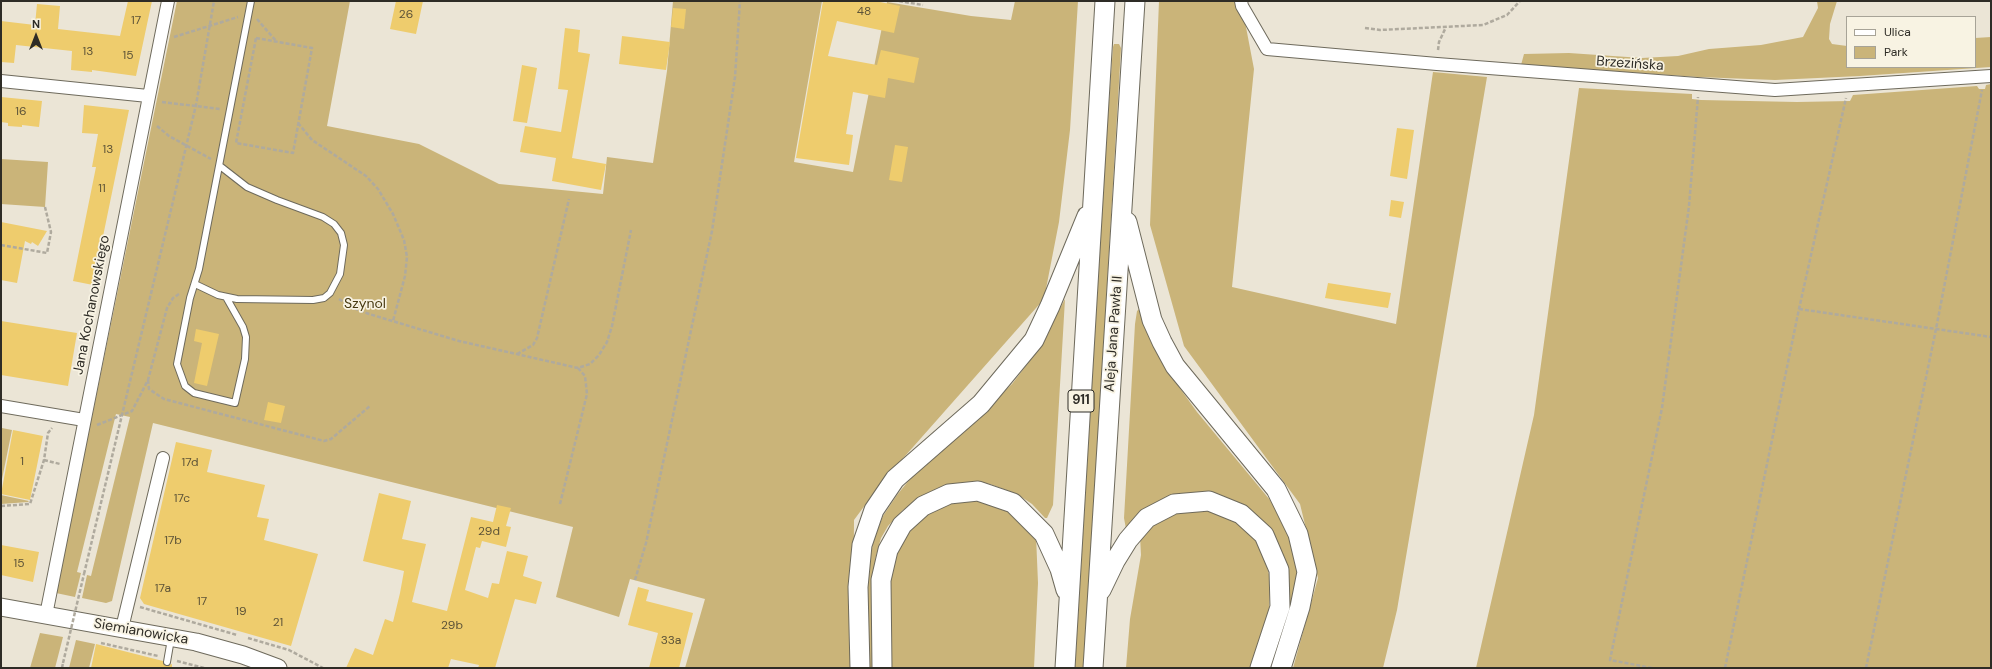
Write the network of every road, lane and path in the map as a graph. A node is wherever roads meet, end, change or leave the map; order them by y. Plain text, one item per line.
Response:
1 (168, 1) edge
2 (214, 1) edge
3 (251, 1) edge
4 (740, 1) edge
5 (899, 1) edge
6 (1105, 1) edge
7 (1135, 1) edge
8 (1242, 1) edge
9 (1520, 1) edge
10 (923, 5) dead end
11 (249, 10) junction
12 (208, 25) junction
13 (1447, 27) junction
14 (1365, 28) dead end
15 (160, 42) junction
16 (276, 42) junction
17 (1436, 64) junction
18 (1987, 76) edge
19 (1, 80) edge
20 (1698, 84) junction
21 (1847, 86) junction
22 (148, 96) junction
23 (196, 105) junction
24 (231, 110) junction
25 (146, 111) junction
26 (298, 124) junction
27 (186, 144) junction
28 (220, 166) junction
29 (569, 199) dead end
30 (1093, 202) junction
31 (1122, 203) junction
32 (45, 207) dead end
33 (631, 230) dead end
34 (1, 245) edge
35 (195, 284) junction
36 (330, 293) junction
37 (226, 297) junction
38 (1798, 309) junction
39 (393, 321) junction
40 (1936, 329) junction
41 (1991, 337) edge
42 (516, 354) junction
43 (578, 368) junction
44 (148, 380) junction
45 (1, 406) edge
46 (370, 406) dead end
47 (122, 415) junction
48 (84, 420) junction
49 (53, 427) dead end
50 (82, 432) junction
51 (163, 458) dead end
52 (44, 460) junction
53 (60, 464) dead end
54 (560, 504) dead end
55 (1, 506) edge
56 (635, 580) dead end
57 (1069, 601) junction
58 (1097, 601) junction
59 (1, 607) edge
60 (46, 615) junction
61 (122, 628) junction
62 (172, 637) junction
63 (98, 642) dead end
64 (140, 652) dead end
65 (167, 662) dead end
66 (62, 668) edge
67 (278, 668) edge
68 (860, 668) edge
69 (882, 668) edge
70 (1065, 668) edge
71 (1093, 668) edge
72 (1260, 668) edge
73 (1281, 668) edge
74 (1652, 668) edge
75 (1725, 668) edge
76 (1866, 668) edge

1 - 15 street, Jana Kochanowskiego
2 - 12 path
3 - 11 lane
4 - 56 path
5 - 10 path
6 - 30 main road, Aleja Jana Pawła II / 911
7 - 31 main road, Aleja Jana Pawła II / 911
8 - 17 street, Brzezińska
9 - 13 path
11 - 12 path
11 - 16 path
11 - 24 lane
12 - 15 path
12 - 23 path
13 - 14 path
13 - 17 path
15 - 22 street, Jana Kochanowskiego
16 - 26 path
16 - 26 path
17 - 20 street, Brzezińska
18 - 21 street, Brzezińska
18 - 40 path
19 - 22 street
20 - 21 street, Brzezińska
20 - 74 path
21 - 38 path
22 - 23 path
22 - 25 street, Jana Kochanowskiego
23 - 24 path
23 - 27 path
24 - 28 lane
25 - 27 path
25 - 48 street, Jana Kochanowskiego
26 - 39 path
27 - 28 path
27 - 47 path
28 - 35 lane
28 - 36 lane
29 - 42 path
30 - 57 main road, Aleja Jana Pawła II / 911
30 - 68 main road
31 - 58 main road, Aleja Jana Pawła II / 911
31 - 73 main road
32 - 34 path
33 - 43 path
35 - 37 lane
35 - 37 lane
35 - 44 path
36 - 37 lane
36 - 39 path
38 - 40 path
38 - 75 path
39 - 42 path
40 - 41 path
40 - 76 path
42 - 43 path
43 - 54 path
44 - 46 path
44 - 47 path
45 - 48 street
47 - 50 path
47 - 66 path, bridge
48 - 50 street, Jana Kochanowskiego
49 - 52 path
50 - 60 street, Jana Kochanowskiego
51 - 61 street
52 - 53 path
52 - 55 path
57 - 69 main road
57 - 70 main road, Aleja Jana Pawła II / 911
58 - 71 main road, Aleja Jana Pawła II / 911
58 - 72 main road
59 - 60 main road, Siemianowicka
60 - 61 main road, Siemianowicka
61 - 62 main road, Siemianowicka
62 - 65 lane
62 - 67 main road, Siemianowicka
63 - 64 path

